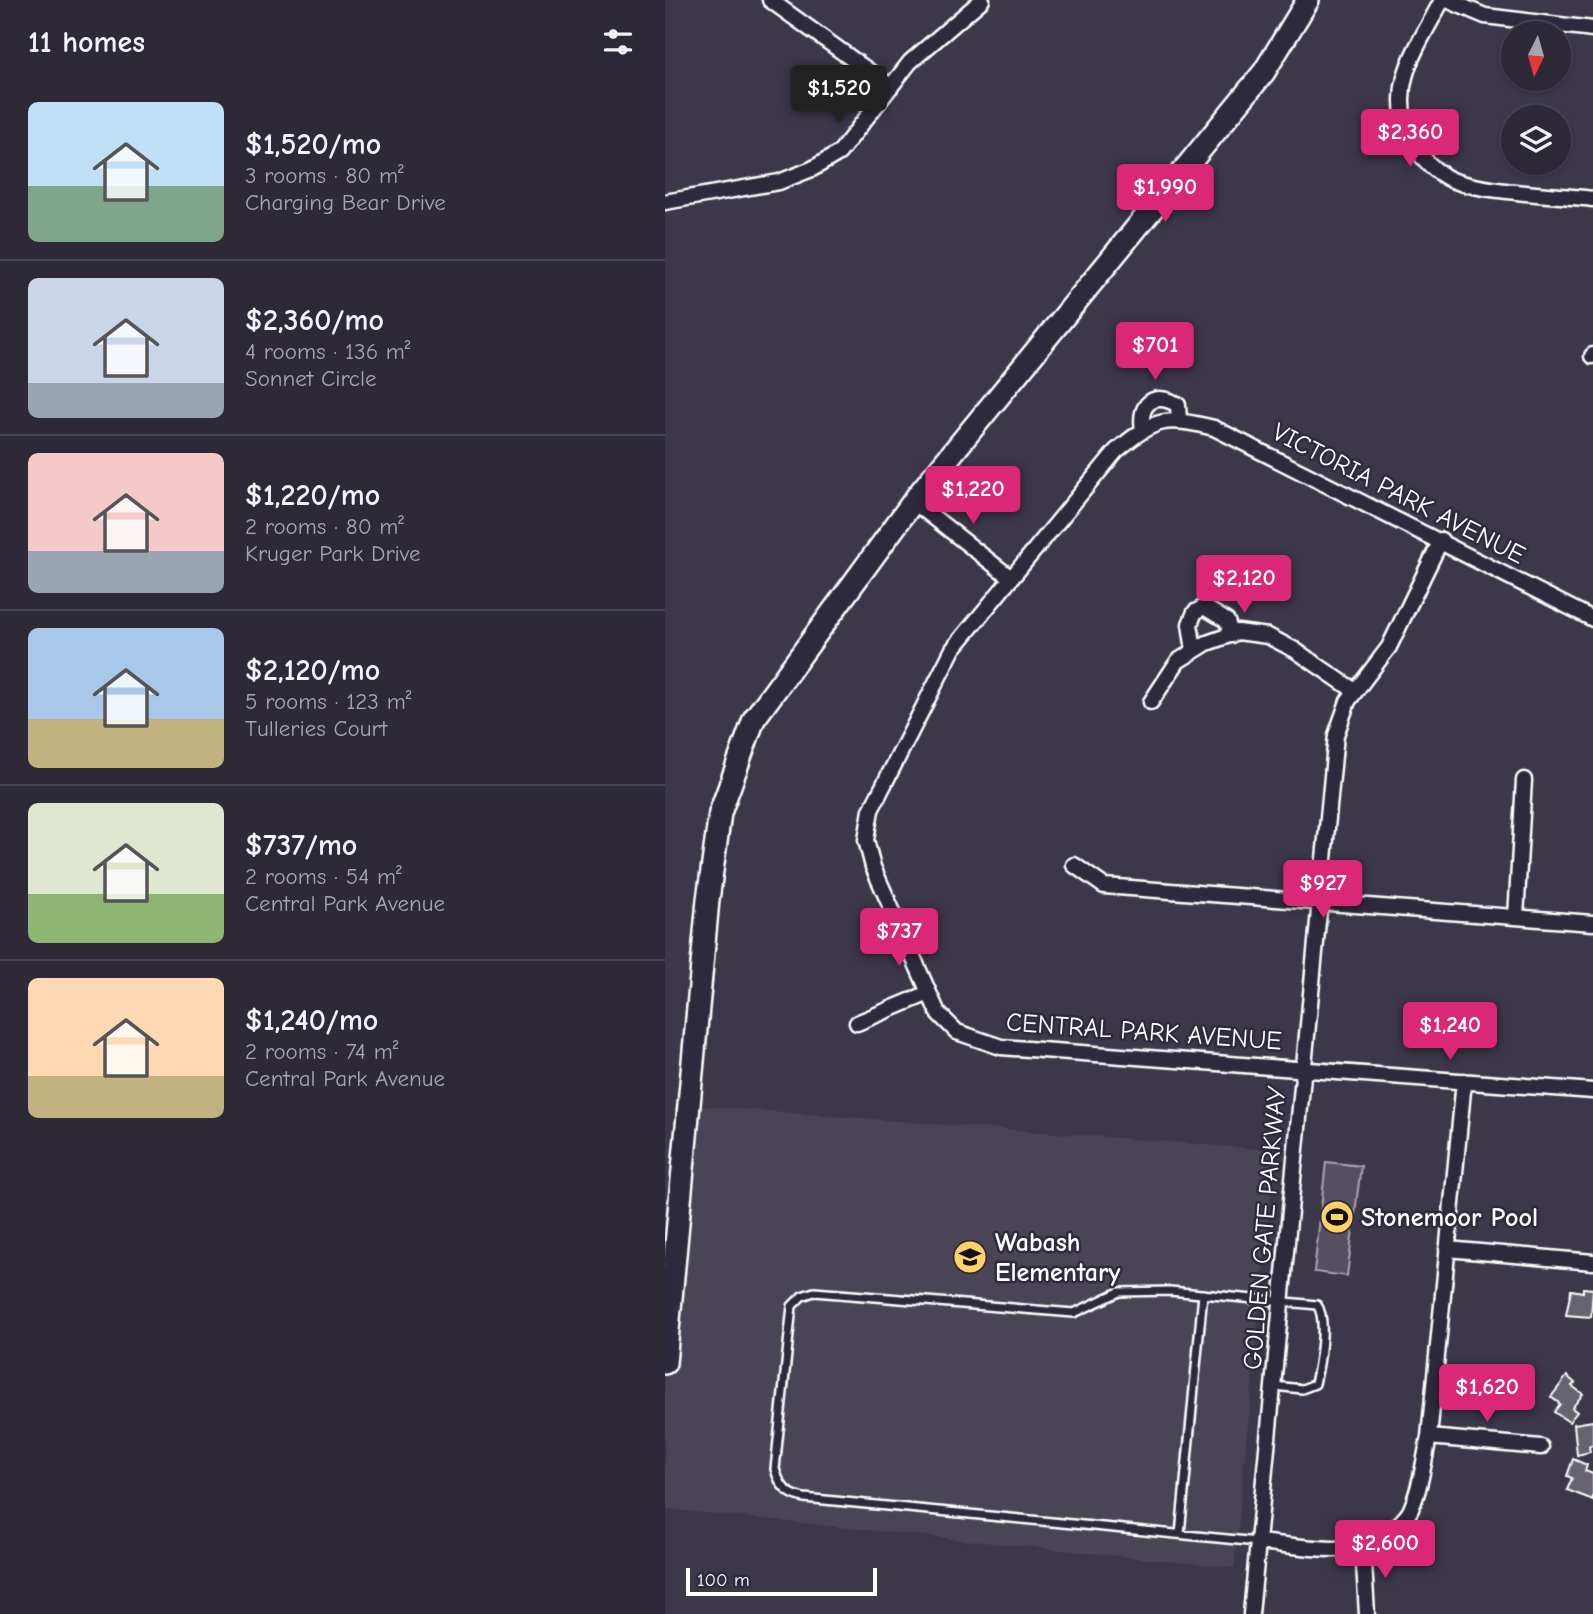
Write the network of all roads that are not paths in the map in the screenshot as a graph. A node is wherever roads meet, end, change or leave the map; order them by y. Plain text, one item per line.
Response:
1 (770, 0) edge
2 (982, 0) edge
3 (1308, 0) edge
4 (1444, 0) edge
5 (1593, 29) edge
6 (891, 87) junction
7 (1593, 199) edge
8 (665, 202) edge
9 (1179, 420) junction
10 (1143, 429) junction
11 (915, 502) junction
12 (1441, 540) junction
13 (1011, 578) junction
14 (1593, 619) edge
15 (1231, 635) junction
16 (1194, 651) junction
17 (1355, 691) junction
18 (1151, 702) dead end
19 (1524, 780) dead end
20 (1074, 864) dead end
21 (1320, 902) junction
22 (1516, 917) junction
23 (1593, 923) edge
24 (929, 993) junction
25 (856, 1023) dead end
26 (1304, 1068) junction
27 (1464, 1080) junction
28 (1593, 1091) edge
29 (1447, 1249) junction
30 (1593, 1262) edge
31 (1203, 1294) junction
32 (1282, 1302) junction
33 (665, 1363) edge
34 (1274, 1386) junction
35 (1429, 1437) junction
36 (1541, 1447) dead end
37 (1180, 1534) junction
38 (1259, 1542) junction
39 (1363, 1547) junction
40 (1251, 1614) edge
41 (1367, 1614) edge

1 - 6 street
2 - 6 street
3 - 11 main road
4 - 5 street
4 - 7 street
6 - 8 street
9 - 10 street, VICTORIA PARK AVENUE
9 - 10 street
9 - 12 street, VICTORIA PARK AVENUE
10 - 13 street, VICTORIA PARK AVENUE
11 - 13 street
11 - 33 main road
12 - 14 street, VICTORIA PARK AVENUE
12 - 17 street, GOLDEN GATE PARKWAY
13 - 24 street, CENTRAL PARK AVENUE
15 - 16 street
15 - 16 street
15 - 17 street
16 - 18 street
17 - 21 street, GOLDEN GATE PARKWAY
19 - 22 street
20 - 21 street
21 - 22 street
21 - 26 street, GOLDEN GATE PARKWAY
22 - 23 street
24 - 25 street
24 - 26 street, CENTRAL PARK AVENUE
26 - 27 street, CENTRAL PARK AVENUE
26 - 32 street, GOLDEN GATE PARKWAY
27 - 28 street, CENTRAL PARK AVENUE
27 - 29 street
29 - 30 street
29 - 35 street
31 - 32 lane
31 - 37 lane
31 - 37 lane
32 - 34 street, GOLDEN GATE PARKWAY
32 - 34 lane
34 - 38 street, GOLDEN GATE PARKWAY
35 - 36 street
35 - 39 street
37 - 38 lane
38 - 39 street
38 - 40 street, GOLDEN GATE PARKWAY
39 - 41 street

